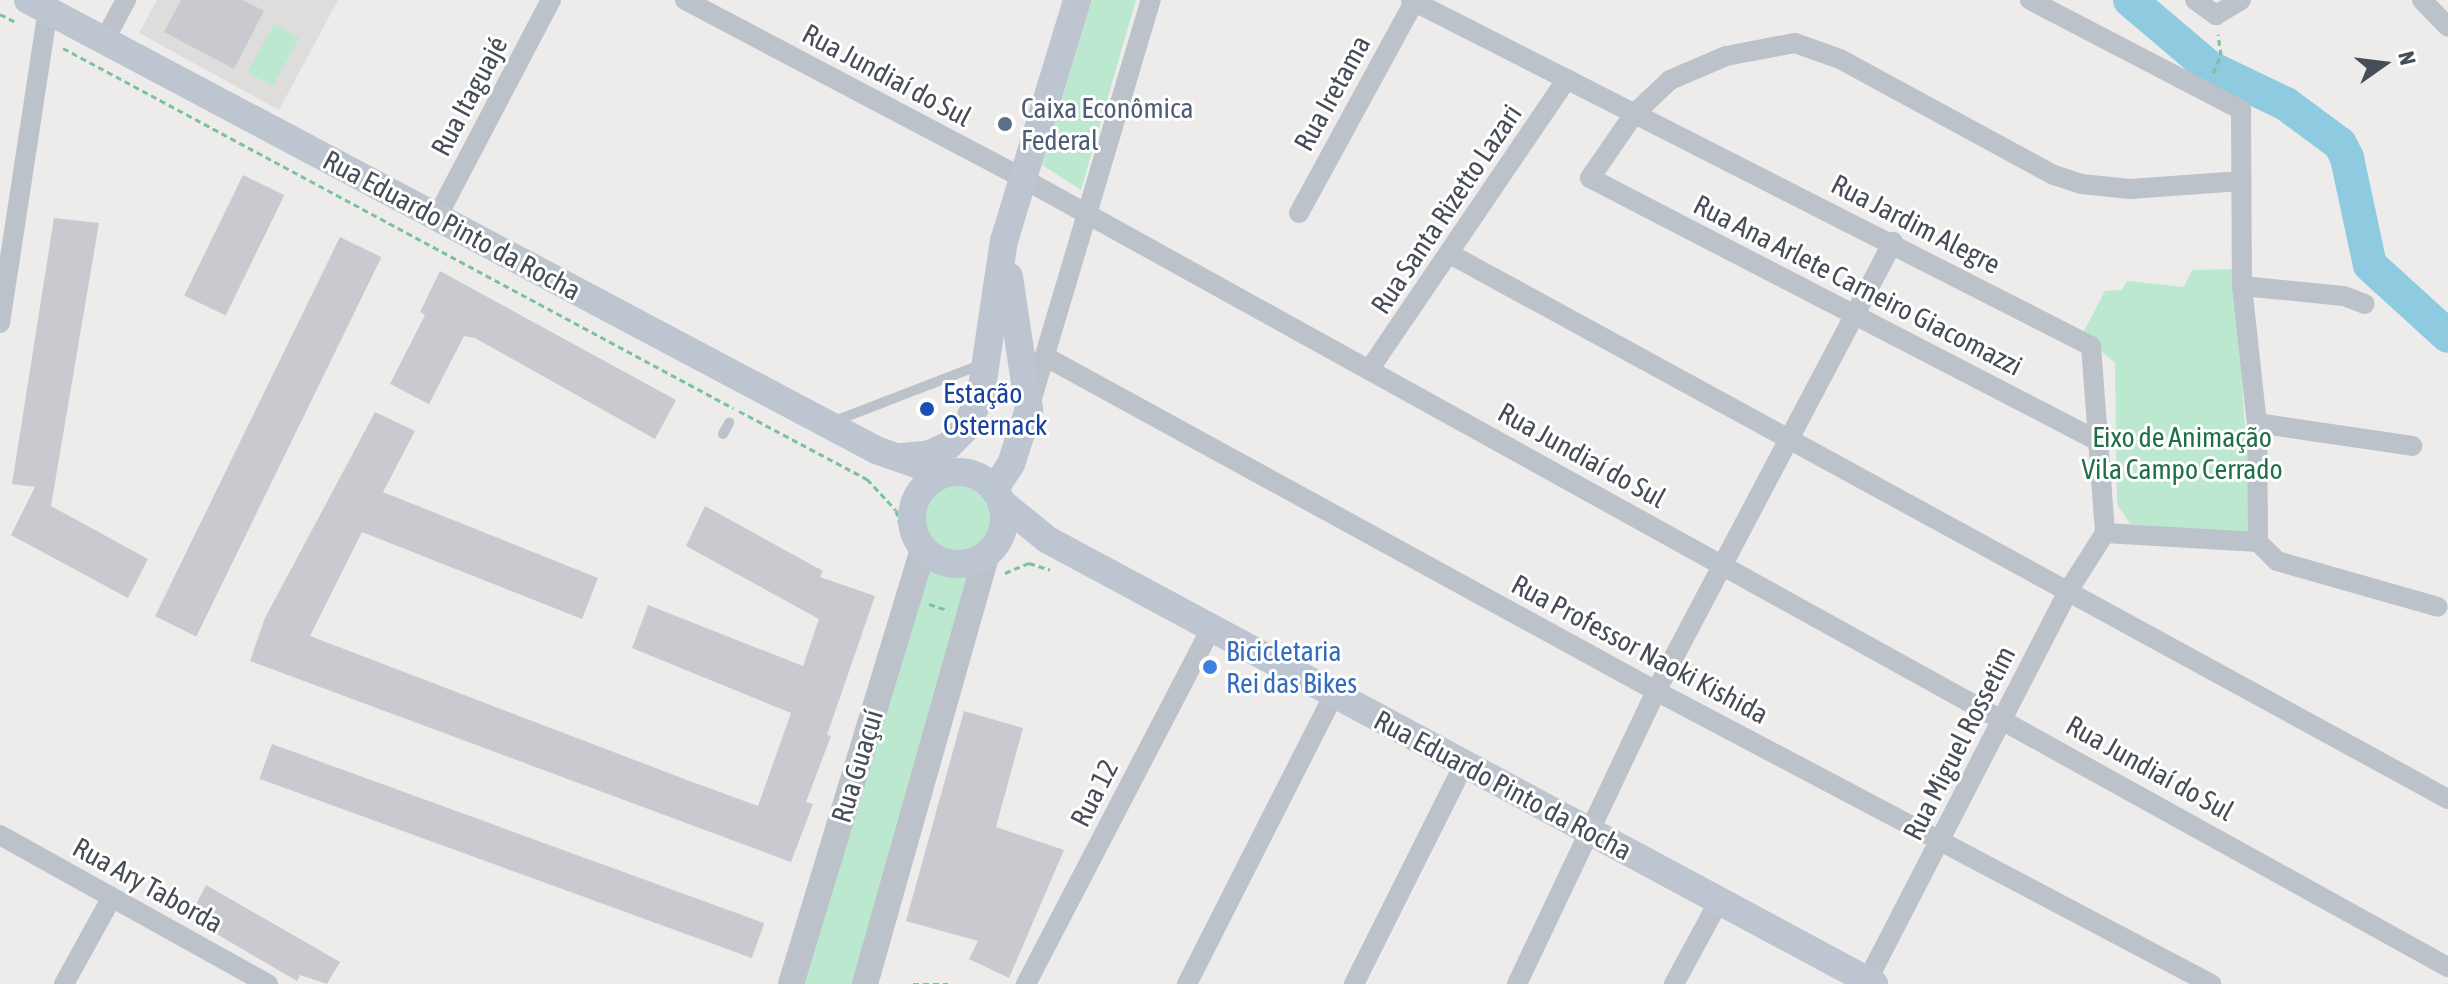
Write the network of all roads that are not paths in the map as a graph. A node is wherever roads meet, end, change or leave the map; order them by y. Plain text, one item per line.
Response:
1 (126, 0) edge
2 (551, 0) edge
3 (685, 0) edge
4 (1077, 0) edge
5 (1151, 0) edge
6 (2030, 0) edge
7 (2195, 0) edge
8 (2241, 0) edge
9 (2422, 0) edge
10 (1413, 1) edge
11 (38, 5) edge
12 (2448, 27) edge
13 (104, 41) junction
14 (1567, 79) junction
15 (1634, 114) junction
16 (1022, 178) junction
17 (2241, 181) junction
18 (1299, 213) dead end
19 (1088, 216) junction
20 (437, 217) junction
21 (1004, 241) junction
22 (1893, 242) junction
23 (1450, 254) junction
24 (2242, 286) junction
25 (2365, 304) dead end
26 (1853, 313) junction
27 (0, 323) edge
28 (1046, 357) junction
29 (989, 361) junction
30 (1369, 370) junction
31 (1029, 409) junction
32 (729, 423) dead end
33 (2257, 423) junction
34 (828, 424) junction
35 (723, 434) dead end
36 (958, 438) junction
37 (1788, 438) junction
38 (2100, 442) junction
39 (2412, 446) dead end
40 (885, 453) junction
41 (951, 473) junction
42 (998, 496) junction
43 (913, 507) junction
44 (2105, 533) junction
45 (1048, 540) junction
46 (2258, 542) junction
47 (914, 547) junction
48 (990, 551) junction
49 (1722, 564) junction
50 (2068, 591) junction
51 (2438, 607) dead end
52 (1211, 628) junction
53 (1656, 691) junction
54 (1334, 694) junction
55 (2004, 719) junction
56 (1464, 764) junction
57 (2448, 799) edge
58 (1590, 832) junction
59 (0, 835) edge
60 (1940, 839) junction
61 (112, 897) junction
62 (1719, 901) junction
63 (2448, 967) edge
64 (1855, 979) edge
65 (64, 984) edge
66 (268, 984) edge
67 (791, 984) edge
68 (865, 984) edge
69 (1026, 984) edge
70 (1187, 984) edge
71 (1354, 984) edge
72 (1517, 984) edge
73 (1674, 984) edge
74 (2211, 984) edge

1 - 13 street
2 - 20 street, Rua Itaguajé
3 - 16 street, Rua Jundiaí do Sul
4 - 16 main road
5 - 19 street
6 - 17 street
7 - 8 street
9 - 12 street
10 - 14 street, Rua Jardim Alegre
10 - 18 street, Rua Iretama
11 - 13 main road, Rua Eduardo Pinto da Rocha
11 - 27 street
13 - 20 main road, Rua Eduardo Pinto da Rocha
14 - 15 street, Rua Jardim Alegre
14 - 23 street, Rua Santa Rizetto Lazari
15 - 17 street
15 - 22 street, Rua Jardim Alegre
15 - 26 street, Rua Ana Arlete Carneiro Giacomazzi
16 - 19 street, Rua Jundiaí do Sul
16 - 21 main road
17 - 24 street
19 - 28 street
19 - 30 street, Rua Jundiaí do Sul
20 - 34 main road, Rua Eduardo Pinto da Rocha
21 - 29 main road
21 - 31 main road
22 - 26 street
22 - 38 street, Rua Jardim Alegre
23 - 30 street, Rua Santa Rizetto Lazari
23 - 37 street
24 - 25 street
24 - 33 street
26 - 37 street
26 - 38 street, Rua Ana Arlete Carneiro Giacomazzi
28 - 31 street
28 - 53 street, Rua Professor Naoki Kishida
29 - 31 main road
29 - 34 lane
29 - 36 main road
30 - 49 street, Rua Jundiaí do Sul
31 - 42 main road
32 - 35 lane
33 - 39 street
33 - 46 street
34 - 40 main road, Rua Eduardo Pinto da Rocha
36 - 40 main road
36 - 41 main road
37 - 49 street
37 - 50 street
38 - 44 street, Rua Jardim Alegre
40 - 41 main road, Rua Eduardo Pinto da Rocha
40 - 43 main road, Rua Eduardo Pinto da Rocha
41 - 42 main road
41 - 43 main road
42 - 45 main road, Rua Eduardo Pinto da Rocha
42 - 48 main road
43 - 47 main road
44 - 46 street
44 - 50 street, Rua Miguel Rossetim
45 - 48 main road
45 - 52 main road, Rua Eduardo Pinto da Rocha
46 - 51 street
47 - 48 main road
47 - 67 street, Rua Guaçuí
48 - 68 street
49 - 53 street
49 - 55 street, Rua Jundiaí do Sul
50 - 55 street, Rua Miguel Rossetim
50 - 57 street
52 - 54 main road, Rua Eduardo Pinto da Rocha
52 - 69 street, Rua 12
53 - 58 street
53 - 60 street, Rua Professor Naoki Kishida
54 - 56 main road, Rua Eduardo Pinto da Rocha
54 - 70 street
55 - 60 street, Rua Miguel Rossetim
55 - 63 street, Rua Jundiaí do Sul
56 - 58 main road, Rua Eduardo Pinto da Rocha
56 - 71 street
58 - 62 main road, Rua Eduardo Pinto da Rocha
58 - 72 street
59 - 61 street, Rua Ary Taborda
60 - 64 street, Rua Miguel Rossetim
60 - 74 street, Rua Professor Naoki Kishida
61 - 65 street
61 - 66 street, Rua Ary Taborda
62 - 64 main road, Rua Eduardo Pinto da Rocha
62 - 73 street

